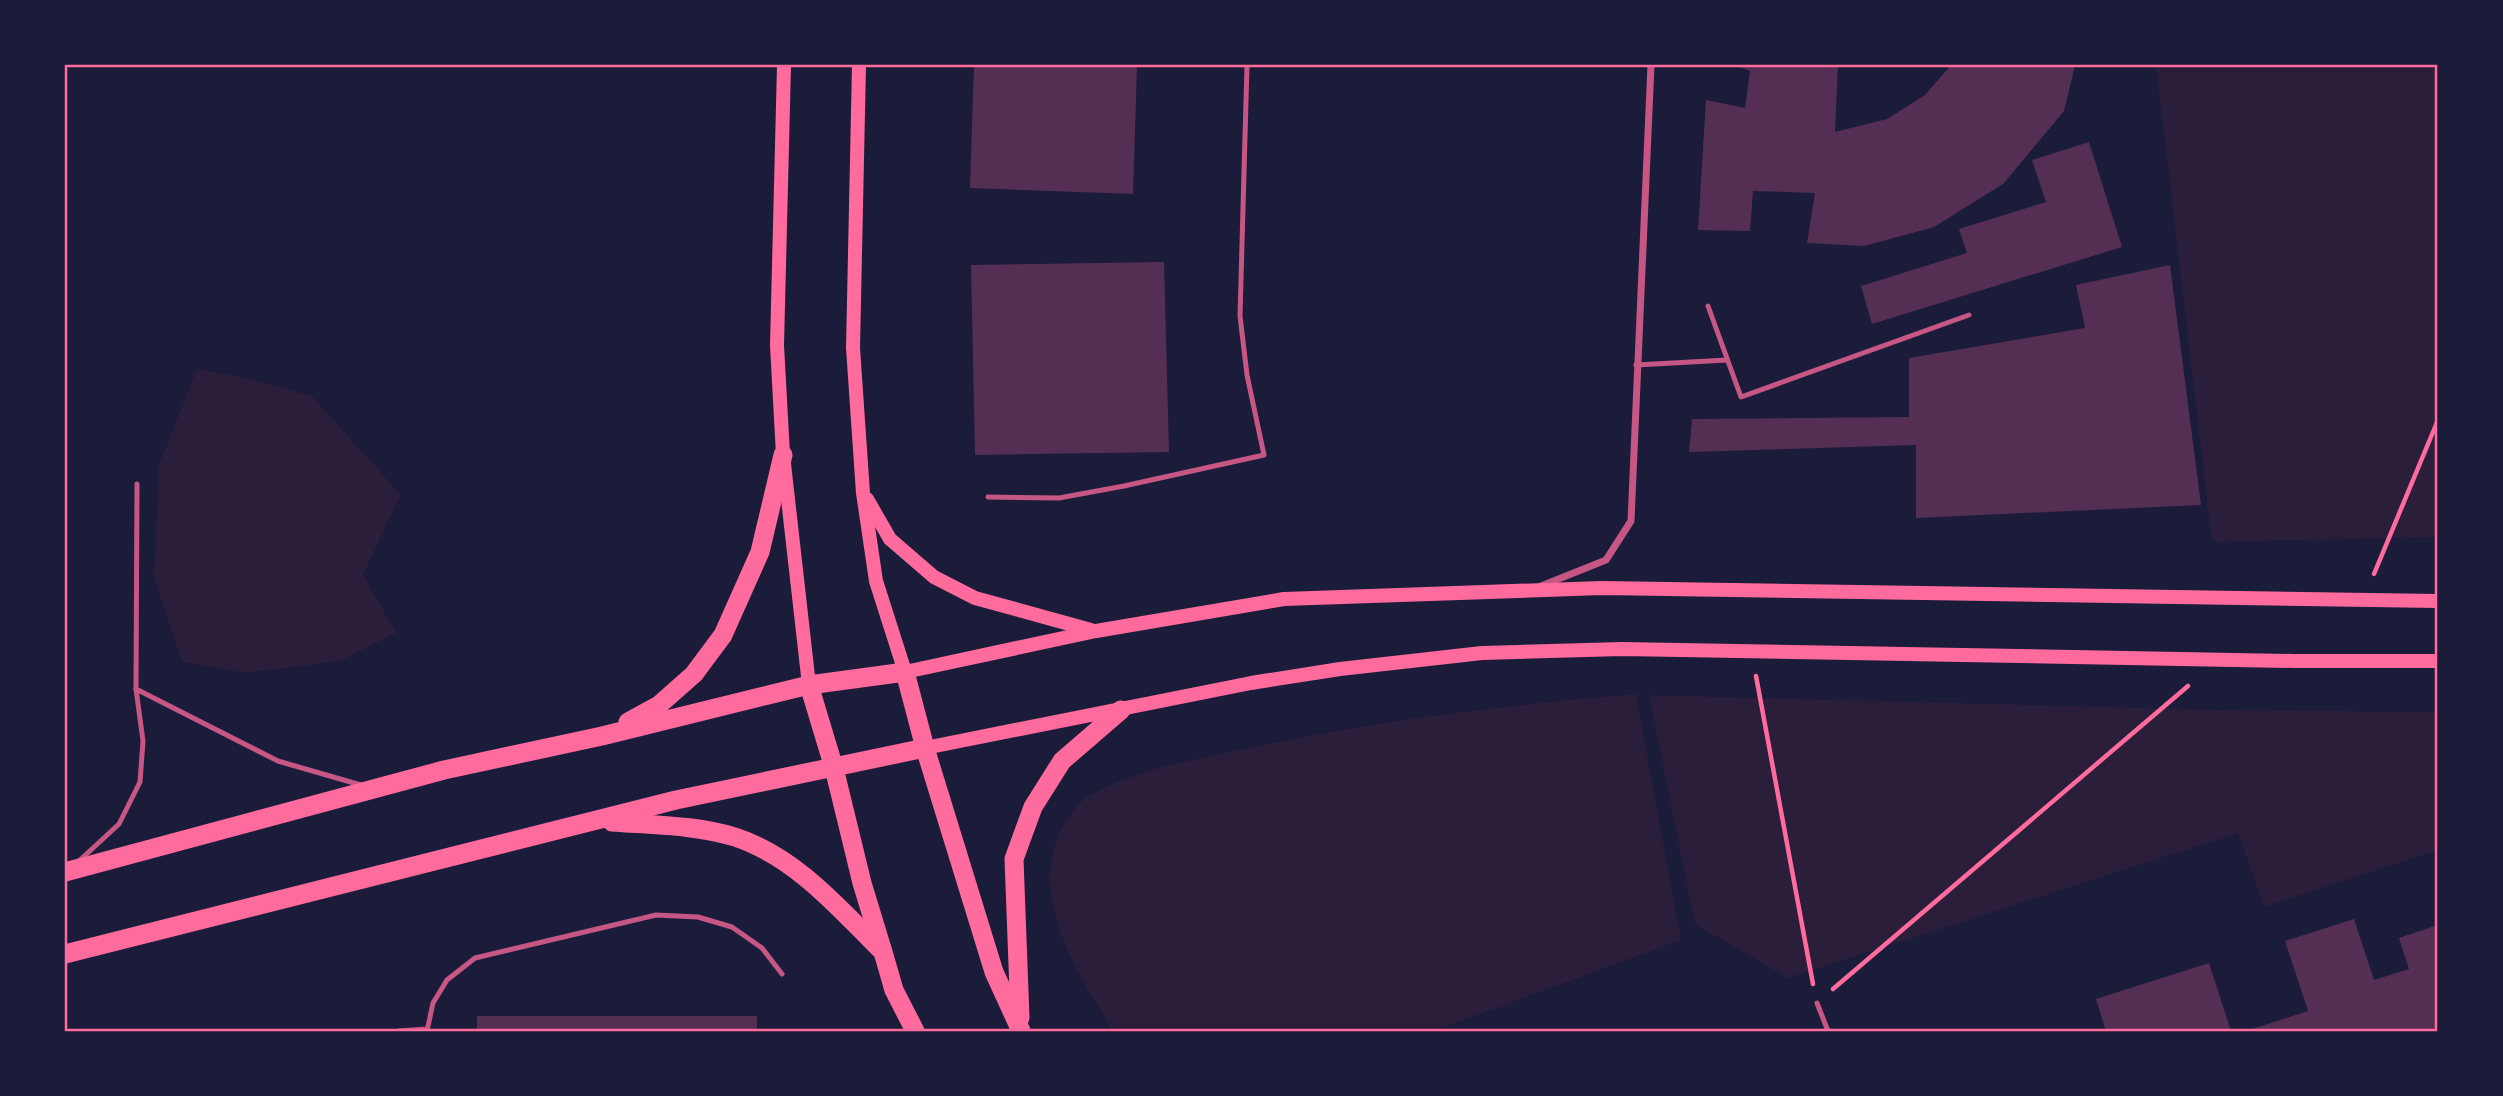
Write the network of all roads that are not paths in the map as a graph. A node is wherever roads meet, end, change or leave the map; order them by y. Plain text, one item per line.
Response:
1 (784, 65) edge
2 (859, 65) edge
3 (1247, 65) edge
4 (1650, 65) edge
5 (1707, 306) dead end
6 (1969, 315) dead end
7 (1727, 360) junction
8 (1636, 365) junction
9 (783, 455) junction
10 (137, 484) dead end
11 (863, 493) junction
12 (988, 497) dead end
13 (1529, 591) junction
14 (2438, 601) edge
15 (1096, 631) junction
16 (2438, 661) edge
17 (905, 672) junction
18 (809, 685) junction
19 (136, 689) junction
20 (1121, 710) junction
21 (602, 736) junction
22 (925, 748) junction
23 (834, 768) junction
24 (375, 789) junction
25 (594, 821) junction
26 (66, 872) edge
27 (883, 953) junction
28 (65, 954) edge
29 (782, 974) dead end
30 (1817, 1003) road end
31 (427, 1030) edge
32 (1021, 1030) edge
33 (398, 1031) edge
34 (915, 1031) edge
35 (1828, 1031) edge

1 - 9 main road
2 - 11 main road
3 - 12 lane
4 - 8 street
5 - 7 lane
6 - 7 lane
7 - 8 lane
8 - 13 street
9 - 18 main road
9 - 21 highway
10 - 19 lane
11 - 15 main road
11 - 17 main road
13 - 14 main road
13 - 15 main road
15 - 17 main road
16 - 20 main road
17 - 18 highway
17 - 22 highway
18 - 21 highway
18 - 23 highway
19 - 24 lane
19 - 26 lane
20 - 22 main road
20 - 32 highway
21 - 24 highway
22 - 23 highway
22 - 32 highway
23 - 25 highway
23 - 27 highway
24 - 26 highway
25 - 27 highway
25 - 28 highway
27 - 34 highway
29 - 31 lane
30 - 35 lane
31 - 33 lane

